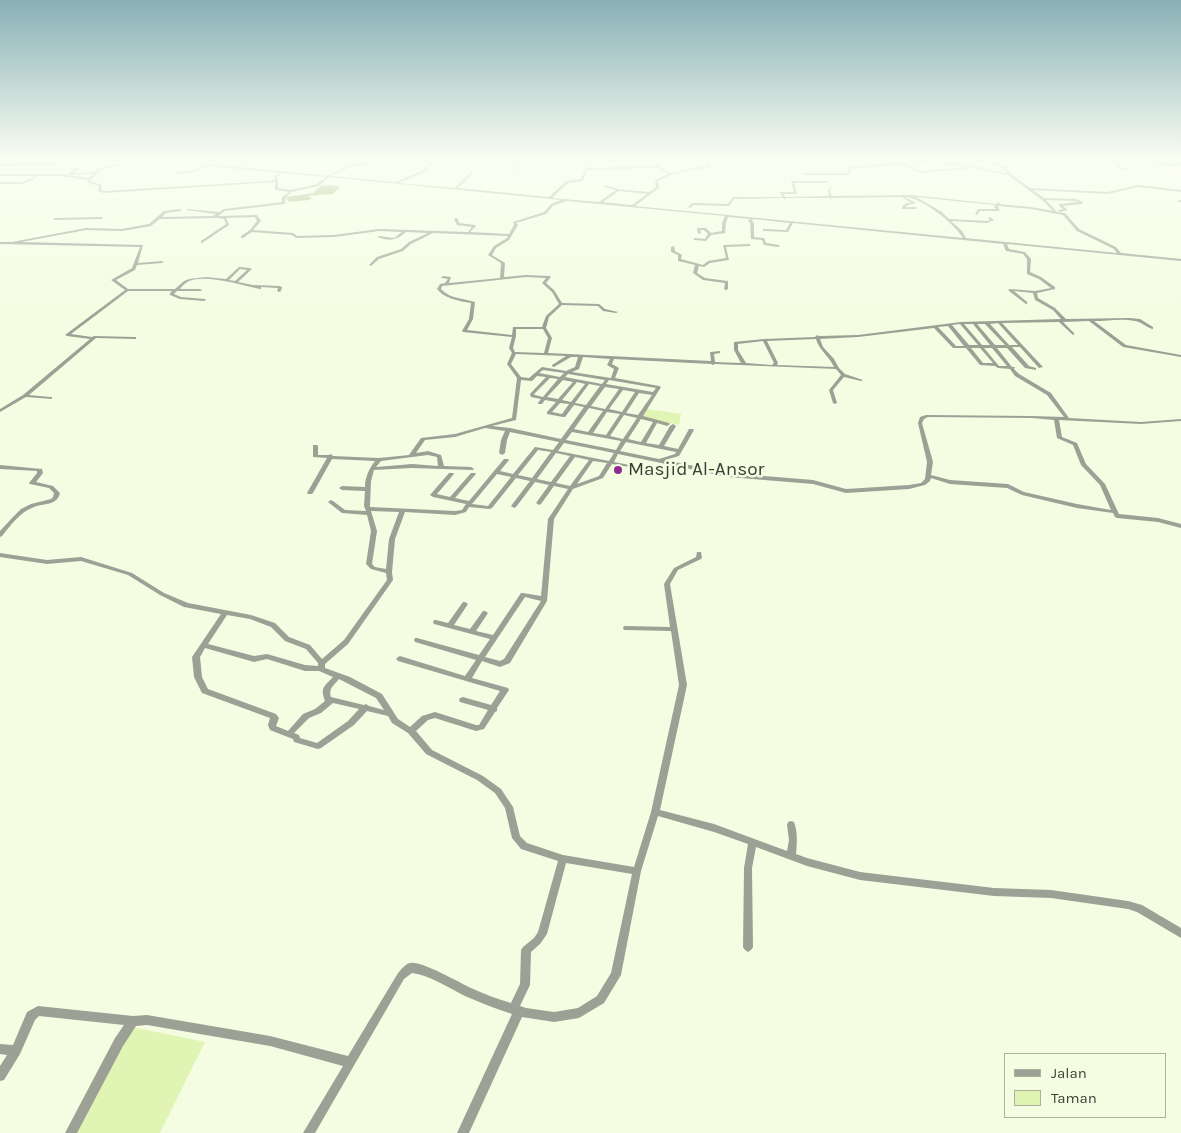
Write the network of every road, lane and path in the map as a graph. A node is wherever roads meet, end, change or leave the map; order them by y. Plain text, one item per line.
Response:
1 (164, 213) edge
2 (204, 213) edge
3 (223, 213) edge
4 (545, 213) edge
5 (711, 213) edge
6 (941, 213) edge
7 (1060, 213) edge
8 (216, 215) junction
9 (727, 216) junction
10 (158, 218) junction
11 (456, 218) dead end
12 (752, 218) junction
13 (990, 218) dead end
14 (55, 219) dead end
15 (950, 220) junction
16 (792, 222) junction
17 (896, 227) dead end
18 (86, 229) junction
19 (251, 230) junction
20 (386, 230) junction
21 (764, 230) dead end
22 (405, 231) junction
23 (433, 232) junction
24 (469, 232) junction
25 (898, 232) junction
26 (698, 233) dead end
27 (710, 234) junction
28 (510, 235) junction
29 (242, 237) dead end
30 (379, 237) junction
31 (752, 238) junction
32 (965, 238) junction
33 (695, 239) dead end
34 (375, 240) dead end
35 (202, 242) dead end
36 (0, 243) edge
37 (13, 243) junction
38 (1005, 243) junction
39 (778, 246) dead end
40 (673, 247) dead end
41 (1120, 254) junction
42 (1181, 260) edge
43 (162, 262) dead end
44 (135, 264) junction
45 (371, 265) dead end
46 (697, 265) junction
47 (502, 279) junction
48 (202, 280) junction
49 (227, 280) junction
50 (236, 282) junction
51 (252, 286) junction
52 (260, 288) dead end
53 (726, 289) dead end
54 (127, 290) junction
55 (176, 290) junction
56 (192, 290) junction
57 (200, 290) dead end
58 (279, 291) dead end
59 (1035, 292) junction
60 (204, 300) dead end
61 (1026, 303) dead end
62 (561, 304) junction
63 (616, 312) dead end
64 (1062, 320) junction
65 (1091, 320) junction
66 (986, 322) junction
67 (999, 322) junction
68 (961, 323) junction
69 (974, 323) junction
70 (949, 325) junction
71 (936, 327) junction
72 (544, 328) junction
73 (1152, 328) dead end
74 (1073, 334) dead end
75 (514, 336) junction
76 (817, 336) junction
77 (94, 337) junction
78 (134, 338) dead end
79 (764, 340) junction
80 (1008, 346) junction
81 (1021, 346) junction
82 (967, 347) junction
83 (981, 347) junction
84 (994, 347) junction
85 (718, 352) dead end
86 (514, 353) junction
87 (546, 354) junction
88 (569, 356) junction
89 (580, 356) junction
90 (1181, 356) edge
91 (612, 358) junction
92 (713, 364) junction
93 (744, 364) junction
94 (996, 365) junction
95 (554, 366) dead end
96 (775, 366) junction
97 (1041, 367) dead end
98 (838, 368) junction
99 (1013, 368) junction
100 (1034, 369) dead end
101 (567, 372) junction
102 (536, 374) junction
103 (843, 375) junction
104 (548, 376) junction
105 (519, 378) junction
106 (562, 378) junction
107 (611, 379) junction
108 (861, 380) dead end
109 (576, 381) junction
110 (588, 383) junction
111 (604, 386) junction
112 (622, 388) junction
113 (638, 391) junction
114 (655, 394) junction
115 (25, 396) junction
116 (50, 398) dead end
117 (542, 400) junction
118 (558, 401) junction
119 (835, 403) dead end
120 (572, 404) junction
121 (588, 406) junction
122 (606, 410) junction
123 (0, 411) edge
124 (623, 413) junction
125 (640, 416) junction
126 (1056, 418) junction
127 (514, 419) junction
128 (1068, 419) junction
129 (1181, 420) edge
130 (655, 422) junction
131 (667, 424) dead end
132 (673, 426) dead end
133 (484, 427) junction
134 (509, 430) junction
135 (571, 430) junction
136 (691, 430) dead end
137 (590, 434) junction
138 (607, 437) junction
139 (563, 440) junction
140 (625, 440) junction
141 (643, 443) junction
142 (315, 446) dead end
143 (661, 447) junction
144 (556, 451) junction
145 (618, 451) junction
146 (680, 451) junction
147 (502, 453) dead end
148 (574, 455) junction
149 (331, 456) junction
150 (412, 456) junction
151 (592, 459) junction
152 (379, 460) junction
153 (506, 460) dead end
154 (660, 460) junction
155 (610, 463) junction
156 (633, 466) dead end
157 (0, 467) edge
158 (441, 467) junction
159 (372, 469) junction
160 (496, 472) junction
161 (451, 474) dead end
162 (514, 476) junction
163 (930, 476) junction
164 (534, 480) junction
165 (552, 484) junction
166 (342, 488) dead end
167 (571, 488) junction
168 (368, 489) junction
169 (310, 493) dead end
170 (451, 499) junction
171 (331, 502) dead end
172 (539, 503) dead end
173 (468, 504) junction
174 (514, 506) dead end
175 (369, 511) junction
176 (402, 512) junction
177 (1115, 512) junction
178 (1181, 526) edge
179 (0, 535) edge
180 (699, 553) dead end
181 (0, 555) edge
182 (389, 572) junction
183 (544, 599) junction
184 (464, 604) dead end
185 (225, 612) junction
186 (485, 613) dead end
187 (436, 622) dead end
188 (448, 626) junction
189 (626, 628) dead end
190 (673, 629) junction
191 (471, 632) junction
192 (494, 638) junction
193 (417, 640) dead end
194 (203, 645) junction
195 (481, 658) junction
196 (400, 659) dead end
197 (321, 666) junction
198 (338, 676) junction
199 (467, 679) junction
200 (463, 700) dead end
201 (329, 702) junction
202 (366, 707) junction
203 (494, 709) junction
204 (390, 714) junction
205 (411, 731) junction
206 (289, 734) junction
207 (655, 812) junction
208 (791, 825) dead end
209 (753, 842) junction
210 (791, 856) junction
211 (563, 859) junction
212 (637, 871) junction
213 (1181, 933) edge
214 (748, 947) dead end
215 (516, 1010) junction
216 (133, 1021) junction
217 (0, 1049) edge
218 (16, 1050) junction
219 (349, 1062) junction
220 (0, 1076) edge
221 (71, 1133) edge
222 (309, 1133) edge
223 (463, 1133) edge

1 - 10 street
2 - 8 street
3 - 8 street
4 - 28 street
5 - 9 street
6 - 15 street
7 - 41 street
8 - 10 street
8 - 19 street
8 - 35 street
9 - 12 street
9 - 27 street
10 - 18 street
11 - 24 street
12 - 16 street
12 - 31 street
13 - 15 street
14 - 18 street
15 - 32 street
16 - 21 street
16 - 25 street
17 - 25 street
18 - 37 street
19 - 20 street
19 - 29 street
20 - 22 street
20 - 30 street
22 - 23 street
22 - 30 street
23 - 24 street
23 - 45 street
24 - 28 street
25 - 32 street
26 - 27 street
27 - 33 street
28 - 47 street
30 - 34 street
31 - 39 street
31 - 46 street
32 - 38 street
36 - 37 street
37 - 44 street
38 - 41 street
38 - 59 street
40 - 46 street
41 - 42 street
43 - 44 street
44 - 54 street
46 - 53 street
47 - 62 street
47 - 75 street
48 - 49 street
48 - 55 street
48 - 56 street
49 - 50 street
49 - 50 street
50 - 51 street
51 - 52 street
51 - 58 street
54 - 55 street
54 - 77 street
55 - 56 street
55 - 60 street
56 - 57 street
59 - 61 street
59 - 64 street
62 - 63 street
62 - 72 street
64 - 65 street
64 - 67 street
64 - 74 street
65 - 73 street
65 - 90 street
66 - 67 street
66 - 69 street
66 - 80 street
67 - 81 street
68 - 69 street
68 - 70 street
68 - 83 street
69 - 84 street
70 - 71 street
70 - 82 street
71 - 76 street
71 - 82 street
72 - 75 street
72 - 87 street
75 - 86 street
76 - 79 street
76 - 98 street
77 - 78 street
77 - 115 street
79 - 93 street
79 - 96 street
80 - 81 street
80 - 84 street
80 - 100 street
81 - 97 street
82 - 83 street
82 - 94 street
83 - 84 street
83 - 94 street
84 - 99 street
85 - 92 street
86 - 87 street
86 - 105 street
87 - 88 street
88 - 89 street
88 - 95 street
89 - 91 street
89 - 101 street
91 - 92 street
91 - 107 street
92 - 93 street
93 - 96 street
94 - 99 street
96 - 98 street
98 - 103 street
99 - 128 street
101 - 102 street
101 - 106 street
101 - 107 street
102 - 104 street
102 - 105 street
103 - 108 street
103 - 119 street
104 - 106 street
104 - 117 street
105 - 127 street
106 - 109 street
106 - 117 street
107 - 111 street
107 - 114 street
109 - 110 street
109 - 118 street
110 - 111 street
110 - 120 street
111 - 112 street
111 - 121 street
112 - 113 street
112 - 122 street
113 - 114 street
113 - 124 street
114 - 125 street
115 - 116 street
115 - 123 street
117 - 118 street
118 - 120 street
118 - 120 street
120 - 121 street
121 - 122 street
121 - 135 street
122 - 124 street
122 - 137 street
124 - 125 street
124 - 138 street
125 - 130 street
125 - 140 street
126 - 128 street
126 - 163 street
126 - 177 street
127 - 133 street
127 - 134 street
128 - 129 street
130 - 131 street
130 - 141 street
132 - 143 street
133 - 134 street
133 - 150 street
134 - 139 street
134 - 147 street
135 - 137 street
135 - 139 street
136 - 146 street
137 - 138 street
138 - 140 street
139 - 144 street
139 - 145 street
140 - 141 street
140 - 145 street
141 - 143 street
142 - 149 street
143 - 146 street
144 - 148 street
144 - 162 street
144 - 164 street
145 - 154 street
145 - 155 street
146 - 154 street
148 - 151 street
148 - 165 street
149 - 152 street
149 - 169 street
150 - 152 street
150 - 158 street
151 - 155 street
151 - 167 street
152 - 159 street
153 - 160 street
154 - 163 street
155 - 156 street
155 - 167 street
157 - 179 street
158 - 159 street
158 - 170 street
159 - 168 street
160 - 162 street
160 - 173 street
161 - 170 street
162 - 164 street
162 - 173 street
163 - 177 street
164 - 165 street
164 - 174 street
165 - 167 street
165 - 172 street
166 - 168 street
167 - 183 street
168 - 175 street
170 - 173 street
171 - 175 street
173 - 176 street
175 - 176 street
175 - 182 street
176 - 182 street
177 - 178 street
180 - 190 street
181 - 185 street
182 - 197 street
183 - 192 street
183 - 195 street
184 - 188 street
185 - 194 street
185 - 197 street
186 - 191 street
187 - 188 street
188 - 191 street
189 - 190 street
190 - 207 street
191 - 192 street
192 - 195 street
193 - 195 street
194 - 197 street
194 - 206 street
195 - 199 street
196 - 199 street
197 - 198 street
198 - 201 street
198 - 204 street
199 - 203 street
200 - 203 street
201 - 202 street
201 - 206 street
202 - 204 street
202 - 206 street
203 - 205 street
204 - 205 street
205 - 211 street
207 - 209 street
207 - 212 street
208 - 210 street
209 - 210 street
209 - 214 street
210 - 213 street
211 - 212 street
211 - 215 street
212 - 215 street
215 - 219 street
215 - 223 street
216 - 218 street
216 - 219 street
216 - 221 street
217 - 218 street
218 - 220 street
219 - 222 street

